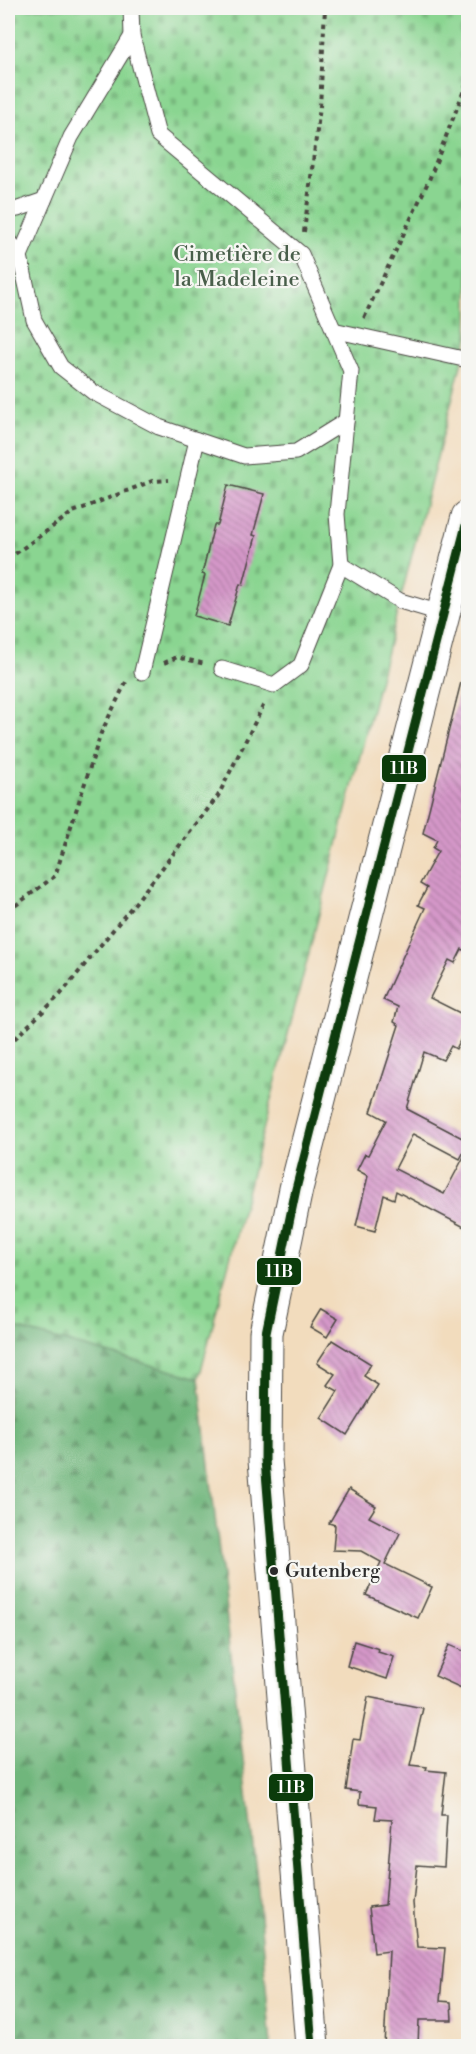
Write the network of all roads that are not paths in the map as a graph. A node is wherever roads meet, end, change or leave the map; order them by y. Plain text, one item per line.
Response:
1 (131, 8) edge
2 (132, 36) junction
3 (44, 200) junction
4 (8, 211) edge
5 (8, 239) edge
6 (20, 256) junction
7 (333, 330) junction
8 (468, 360) edge
9 (346, 421) junction
10 (197, 440) junction
11 (468, 517) edge
12 (341, 565) junction
13 (444, 614) junction
14 (222, 669) road end
15 (142, 672) road end
16 (312, 2046) edge

1 - 2 lane
2 - 3 lane
2 - 7 lane
3 - 4 lane
3 - 6 lane
5 - 6 lane
6 - 10 lane
7 - 8 lane
7 - 9 lane
9 - 10 lane
9 - 12 lane
10 - 15 lane
11 - 13 street
12 - 13 lane
12 - 14 lane
13 - 16 street

